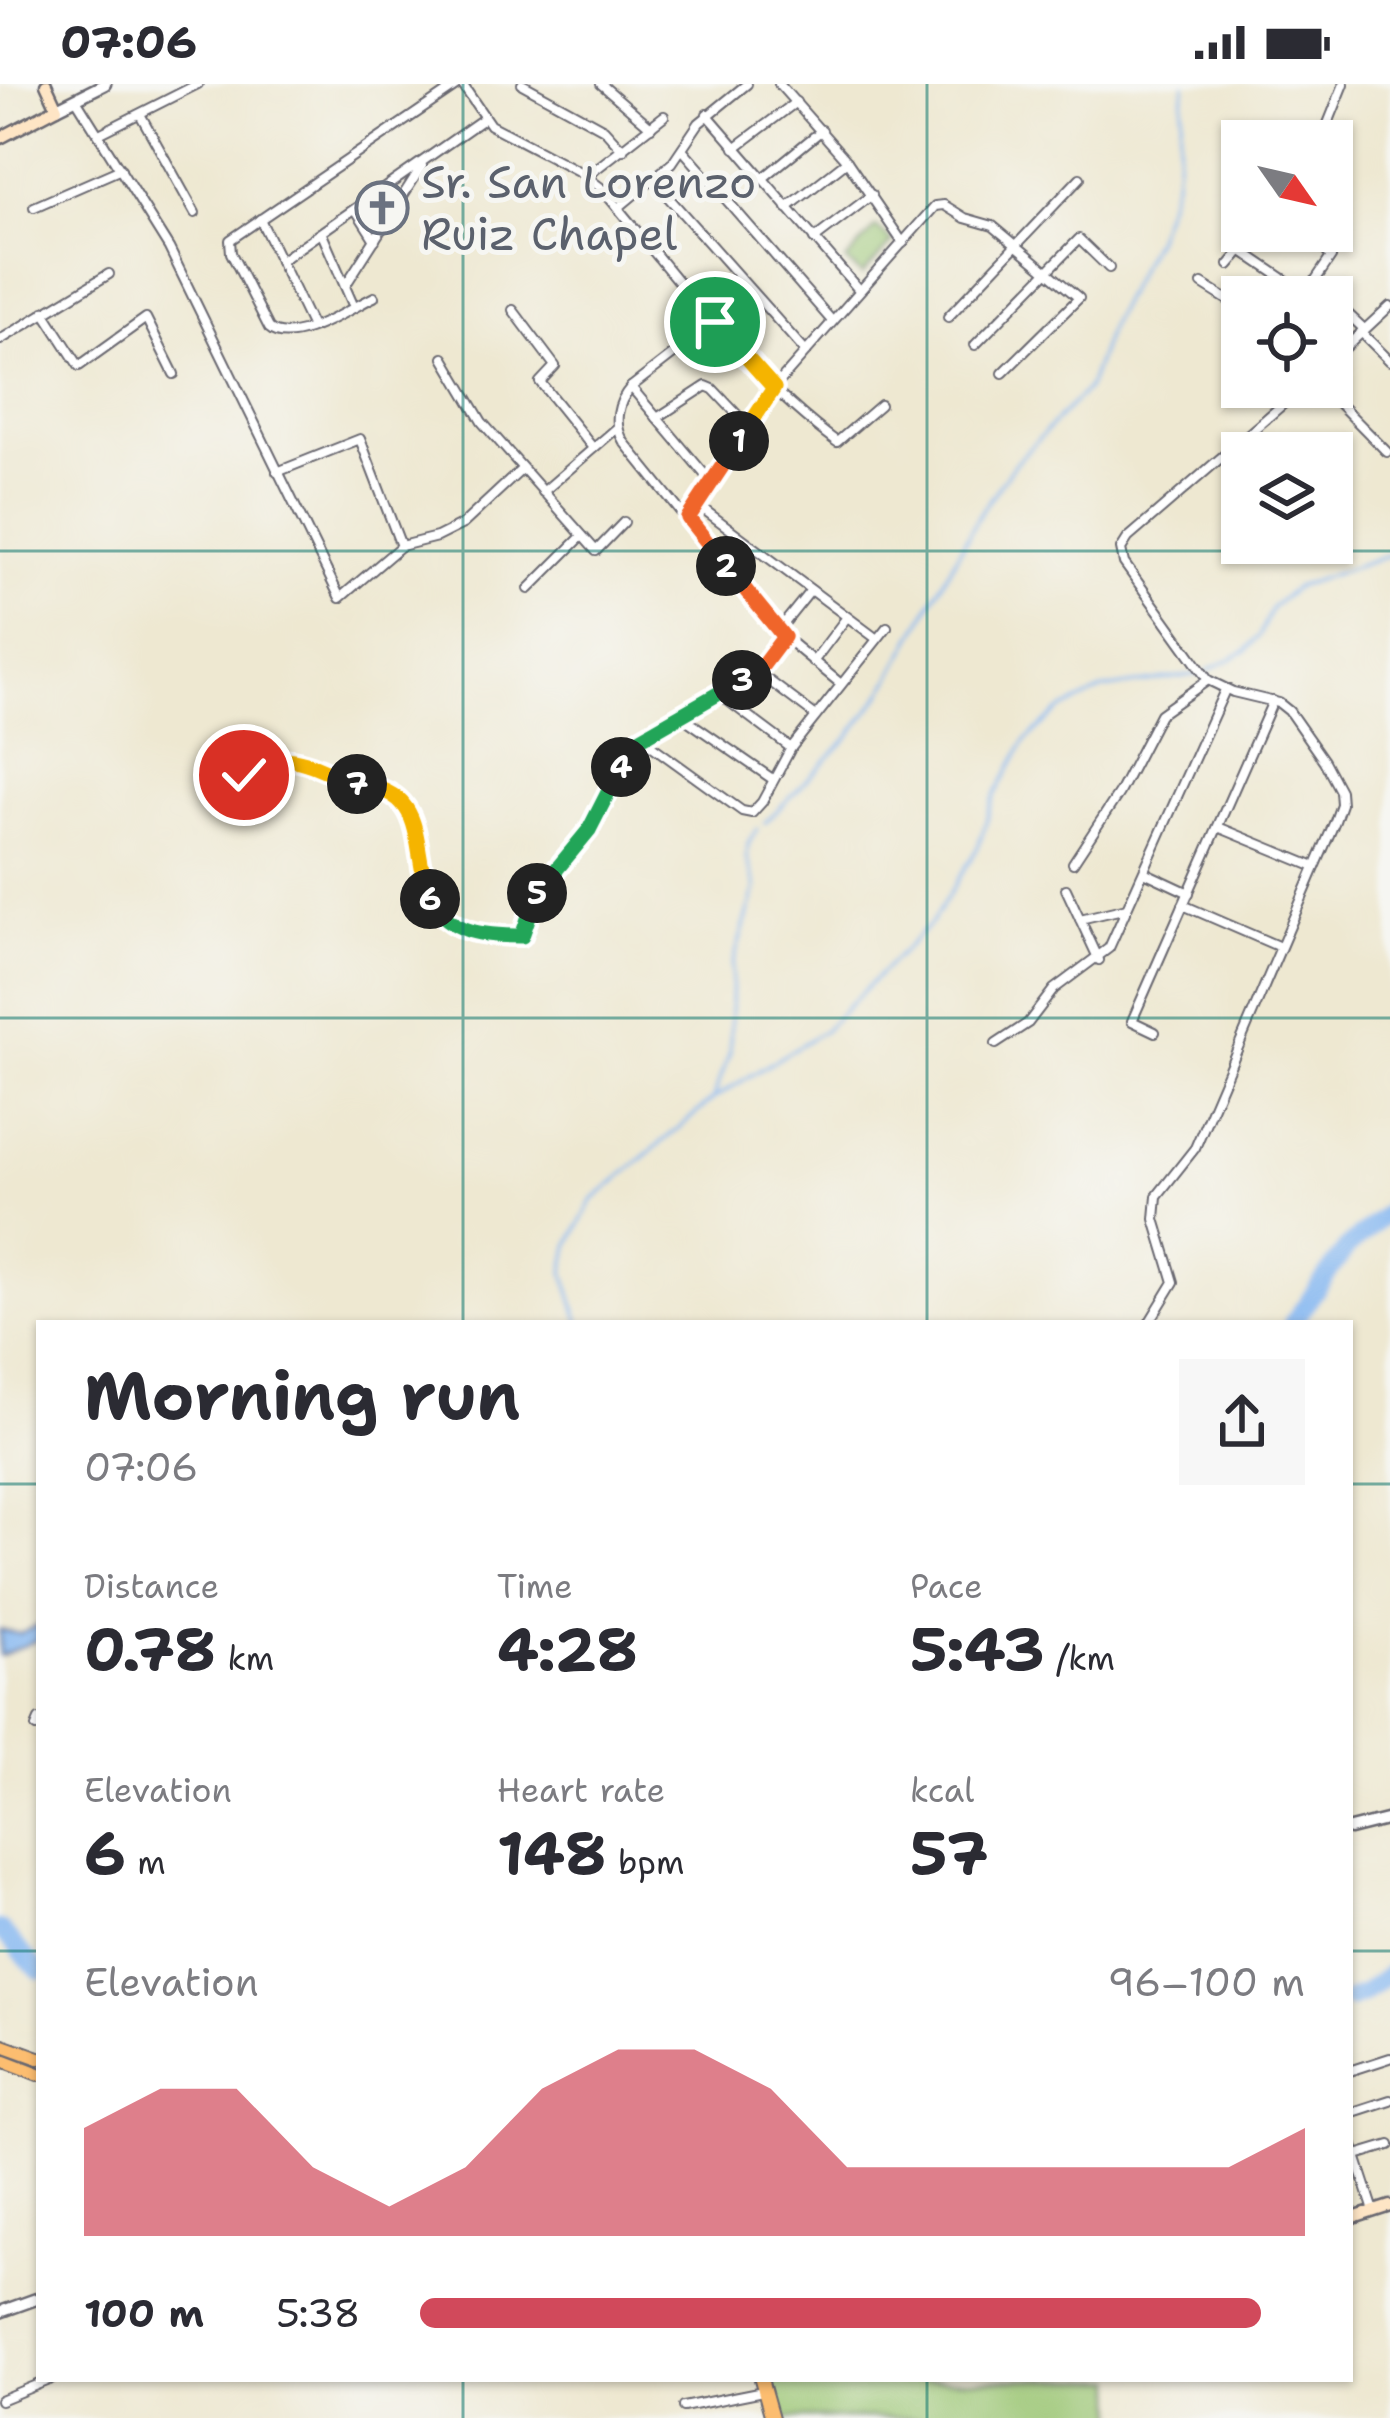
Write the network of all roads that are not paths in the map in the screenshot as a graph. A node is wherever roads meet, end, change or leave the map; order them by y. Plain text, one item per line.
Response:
1 (46, 84) edge
2 (105, 84) edge
3 (198, 84) edge
4 (461, 84) edge
5 (522, 84) edge
6 (601, 84) edge
7 (747, 84) edge
8 (779, 84) edge
9 (1344, 84) edge
10 (76, 98) junction
11 (796, 102) junction
12 (56, 108) junction
13 (140, 114) junction
14 (707, 114) junction
15 (664, 116) dead end
16 (483, 119) junction
17 (1329, 120) edge
18 (651, 127) junction
19 (822, 130) junction
20 (99, 134) junction
21 (0, 137) edge
22 (736, 148) junction
23 (623, 150) junction
24 (682, 150) junction
25 (426, 158) junction
26 (847, 161) junction
27 (122, 169) junction
28 (587, 176) junction
29 (762, 178) junction
30 (1080, 178) dead end
31 (652, 180) junction
32 (872, 195) junction
33 (34, 207) dead end
34 (618, 208) junction
35 (787, 208) junction
36 (356, 210) junction
37 (195, 214) dead end
38 (260, 219) junction
39 (322, 233) junction
40 (814, 239) junction
41 (375, 240) junction
42 (903, 243) junction
43 (1016, 246) junction
44 (1239, 252) edge
45 (1244, 252) edge
46 (280, 261) junction
47 (1229, 265) dead end
48 (1109, 268) dead end
49 (1047, 272) junction
50 (109, 274) dead end
51 (1278, 276) edge
52 (1202, 284) dead end
53 (345, 286) junction
54 (859, 290) junction
55 (1221, 296) edge
56 (374, 297) dead end
57 (1390, 306) edge
58 (354, 307) junction
59 (513, 310) dead end
60 (44, 312) junction
61 (948, 317) dead end
62 (832, 321) junction
63 (1353, 321) edge
64 (715, 322) junction
65 (312, 327) junction
66 (1362, 330) junction
67 (1, 338) edge
68 (1353, 339) edge
69 (975, 345) dead end
70 (805, 351) junction
71 (444, 358) dead end
72 (1390, 361) edge
73 (1003, 373) dead end
74 (174, 374) dead end
75 (631, 387) junction
76 (774, 388) junction
77 (880, 405) dead end
78 (1279, 408) edge
79 (1344, 408) edge
80 (656, 418) junction
81 (748, 427) junction
82 (616, 428) junction
83 (1252, 432) edge
84 (593, 448) junction
85 (1387, 452) edge
86 (1221, 460) edge
87 (522, 469) junction
88 (277, 472) junction
89 (712, 483) junction
90 (543, 492) junction
91 (698, 505) junction
92 (688, 518) junction
93 (624, 522) dead end
94 (582, 536) junction
95 (401, 546) junction
96 (530, 589) dead end
97 (811, 590) junction
98 (847, 617) junction
99 (887, 627) dead end
100 (781, 634) junction
101 (877, 639) junction
102 (813, 662) junction
103 (756, 670) junction
104 (1208, 680) junction
105 (842, 684) junction
106 (1225, 690) junction
107 (718, 694) junction
108 (1273, 701) junction
109 (680, 716) junction
110 (816, 716) junction
111 (641, 738) junction
112 (791, 748) junction
113 (772, 778) junction
114 (227, 809) dead end
115 (1218, 827) junction
116 (1073, 863) dead end
117 (1315, 867) junction
118 (1144, 872) junction
119 (1066, 889) dead end
120 (1189, 892) junction
121 (1183, 905) junction
122 (1129, 908) junction
123 (1080, 919) junction
124 (1280, 947) junction
125 (1099, 960) junction
126 (1155, 1032) dead end
127 (996, 1044) dead end
128 (1151, 1320) edge
129 (1390, 1819) edge
130 (1353, 1828) edge
131 (0, 2044) edge
132 (36, 2057) edge
133 (1390, 2058) edge
134 (0, 2059) edge
135 (1353, 2070) edge
136 (36, 2073) edge
137 (1390, 2101) edge
138 (1353, 2112) edge
139 (1390, 2145) edge
140 (1353, 2156) edge
141 (1390, 2206) edge
142 (1375, 2211) junction
143 (1353, 2218) edge
144 (36, 2299) edge
145 (0, 2312) edge
146 (44, 2382) edge
147 (763, 2385) edge
148 (0, 2400) edge
149 (683, 2407) dead end
150 (772, 2418) edge

1 - 12 main road
2 - 10 street
3 - 13 street
4 - 16 street
4 - 38 street
5 - 23 street
6 - 18 street
7 - 14 street
8 - 11 street
9 - 17 street
10 - 12 street
10 - 20 street
11 - 19 street
11 - 22 street
12 - 21 main road
13 - 20 street
13 - 37 street
14 - 22 street
14 - 24 street
15 - 18 street
16 - 25 street
16 - 28 street
18 - 23 street
19 - 26 street
19 - 29 street
20 - 27 street
22 - 29 street
23 - 28 street
24 - 31 street
24 - 62 street
25 - 36 street
25 - 41 street
26 - 32 street
26 - 35 street
27 - 33 street
27 - 88 street
28 - 34 street
29 - 35 street
30 - 43 street
31 - 34 street
31 - 70 street
32 - 40 street
32 - 42 street
34 - 64 street
35 - 40 street
36 - 39 street
36 - 41 street
38 - 46 street
38 - 65 street
39 - 46 street
39 - 53 street
40 - 54 street
41 - 53 street
42 - 43 street
42 - 54 street
43 - 49 street
43 - 61 street
44 - 47 street
45 - 51 street
46 - 65 street
48 - 49 street
49 - 69 street
49 - 73 street
50 - 60 street
52 - 55 street
53 - 58 street
54 - 62 street
56 - 58 street
57 - 66 street
58 - 65 street
59 - 84 street
60 - 67 street
60 - 74 street
62 - 70 street
63 - 66 street
64 - 75 street
64 - 76 street
66 - 68 street
66 - 72 street
70 - 76 street
71 - 87 street
75 - 80 street
75 - 82 street
76 - 77 street
76 - 81 street
78 - 83 street
79 - 85 street
80 - 81 street
80 - 89 street
81 - 89 street
82 - 84 street
82 - 92 street
84 - 90 street
86 - 104 street
87 - 90 street
87 - 95 street
88 - 95 street
88 - 95 street
89 - 91 street
90 - 94 street
91 - 92 street
91 - 97 street
92 - 100 street
93 - 94 street
94 - 96 street
97 - 98 street
97 - 100 street
98 - 101 street
98 - 102 street
99 - 101 street
100 - 102 street
100 - 103 street
101 - 105 street
102 - 105 street
103 - 107 street
103 - 110 street
104 - 106 street
104 - 116 street
105 - 110 street
106 - 108 street
106 - 118 street
107 - 109 street
107 - 112 street
108 - 115 street
108 - 117 street
109 - 111 street
109 - 113 street
110 - 112 street
111 - 113 street
111 - 114 street
112 - 113 street
115 - 117 street
115 - 120 street
117 - 124 street
118 - 120 street
118 - 122 street
119 - 123 street
120 - 121 street
121 - 124 street
121 - 126 street
122 - 123 street
122 - 125 street
123 - 125 street
124 - 128 street
125 - 127 street
129 - 130 street
131 - 132 main road
133 - 135 street
134 - 136 main road
137 - 138 street
139 - 140 street
140 - 142 street
141 - 142 main road
142 - 143 main road
144 - 145 street
146 - 148 street
147 - 149 street
147 - 150 main road

